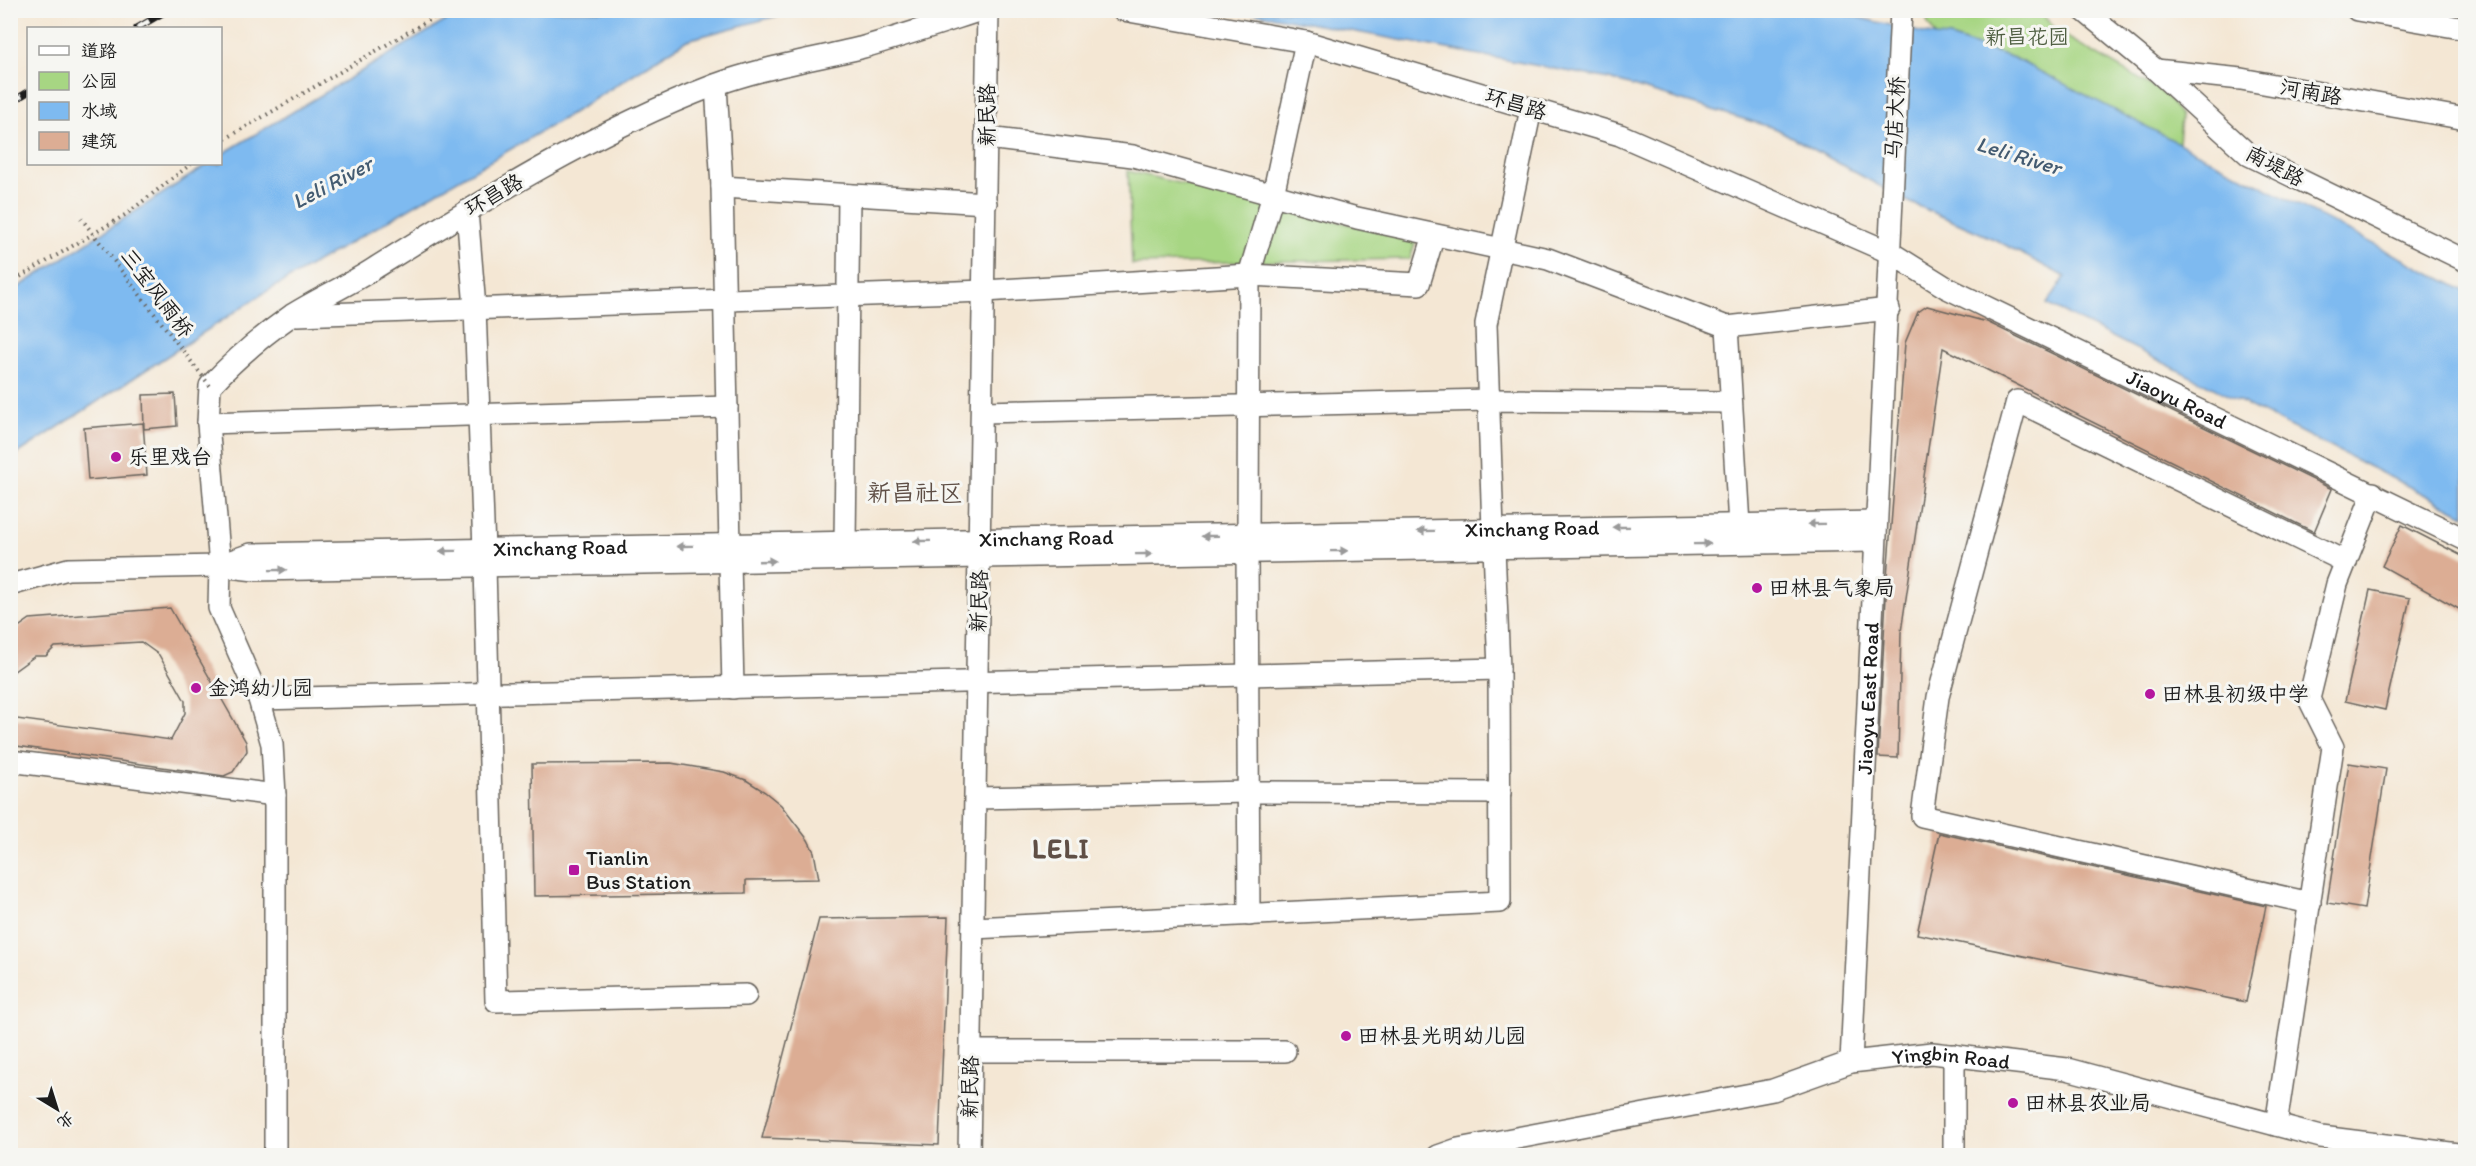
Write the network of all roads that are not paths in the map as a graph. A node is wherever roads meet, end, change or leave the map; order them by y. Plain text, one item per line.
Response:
1 (981, 10) edge
2 (988, 10) edge
3 (1123, 10) edge
4 (1901, 10) edge
5 (2083, 10) edge
6 (2356, 10) edge
7 (2466, 29) edge
8 (1306, 42) junction
9 (2156, 69) junction
10 (716, 85) junction
11 (1531, 109) junction
12 (2466, 119) edge
13 (988, 138) junction
14 (722, 187) junction
15 (849, 195) junction
16 (1273, 195) junction
17 (986, 203) junction
18 (467, 211) junction
19 (1890, 225) joint
20 (1434, 235) junction
21 (1500, 249) junction
22 (1891, 254) junction
23 (2466, 261) edge
24 (1249, 275) junction
25 (985, 291) junction
26 (847, 296) junction
27 (724, 300) junction
28 (476, 308) junction
29 (1889, 309) junction
30 (293, 315) junction
31 (1727, 327) junction
32 (1490, 400) junction
33 (1731, 402) junction
34 (1248, 404) junction
35 (727, 407) junction
36 (983, 412) junction
37 (479, 415) junction
38 (208, 423) junction
39 (2373, 493) junction
40 (1739, 525) junction
41 (1874, 532) junction
42 (1493, 539) junction
43 (2466, 540) edge
44 (845, 543) junction
45 (1247, 544) junction
46 (981, 549) junction
47 (730, 553) junction
48 (484, 558) junction
49 (2346, 562) junction
50 (220, 566) junction
51 (10, 585) edge
52 (1499, 669) junction
53 (1247, 675) junction
54 (977, 682) junction
55 (733, 688) junction
56 (489, 694) junction
57 (259, 699) junction
58 (10, 760) edge
59 (1248, 792) junction
60 (1500, 793) junction
61 (275, 795) junction
62 (976, 798) junction
63 (2310, 903) junction
64 (1249, 915) junction
65 (973, 928) junction
66 (746, 995) dead end
67 (971, 1051) junction
68 (1285, 1051) dead end
69 (1954, 1054) junction
70 (1851, 1062) junction
71 (2276, 1125) junction
72 (275, 1155) edge
73 (969, 1155) edge
74 (1438, 1155) edge
75 (1954, 1155) edge
76 (2466, 1155) edge

1 - 10 street, 环昌路
2 - 13 street, 新民路
3 - 8 street, 环昌路
4 - 19 street, 马店大桥
5 - 9 street, 南堤路
6 - 7 street
8 - 11 street, 环昌路
8 - 16 street
9 - 12 street, 河南路
9 - 23 street, 南堤路
10 - 14 street
10 - 18 street, 环昌路
11 - 21 street
11 - 22 street, 环昌路
13 - 16 street
13 - 17 street, 新民路
14 - 15 street
14 - 27 street
15 - 17 street
15 - 26 street
16 - 20 street
16 - 24 street
17 - 25 street, 新民路
18 - 28 street
18 - 30 street, 环昌路
19 - 22 street, Jiaoyu East Road
20 - 21 street
20 - 24 street
21 - 31 street
21 - 32 street
22 - 29 street, Jiaoyu East Road
22 - 39 street, Jiaoyu Road
24 - 25 street
24 - 34 street
25 - 26 street
25 - 36 street, 新民路
26 - 27 street
26 - 44 street
27 - 28 street
27 - 35 street
28 - 30 street
28 - 37 street
29 - 31 street
29 - 41 street, Jiaoyu East Road
30 - 38 street, 环昌路
31 - 33 street
32 - 33 street
32 - 34 street
32 - 42 street
33 - 40 street
34 - 36 street
34 - 45 street
35 - 37 street
35 - 47 street
36 - 46 street, 新民路
37 - 38 street
37 - 48 street
38 - 50 street
39 - 43 street, Jiaoyu Road
39 - 49 street
41 -> 40 street, Xinchang Road
40 -> 42 street, Xinchang Road
42 -> 41 street, Xinchang Road
41 - 70 street, Jiaoyu East Road
42 - 45 street, Xinchang Road
42 - 52 street
46 -> 44 street, Xinchang Road
44 - 47 street, Xinchang Road
45 - 46 street, Xinchang Road
45 - 53 street
47 -> 46 street, Xinchang Road
46 - 54 street, 新民路
47 - 48 street, Xinchang Road
47 - 55 street
48 - 50 street, Xinchang Road
48 - 56 street
49 - 63 street
49 - 63 street
50 - 51 street, Xinchang Road
50 - 57 street
52 - 53 street
52 - 60 street
53 - 54 street
53 - 59 street
54 - 55 street
54 - 62 street, 新民路
55 - 56 street
56 - 57 street
56 - 66 street
57 - 61 street
58 - 61 street
59 - 60 street
59 - 62 street
59 - 64 street
60 - 64 street
61 - 72 street
62 - 65 street, 新民路
63 - 71 street
64 - 65 street
65 - 67 street, 新民路
67 - 68 street
67 - 73 street, 新民路
69 - 70 street, Yingbin Road
69 - 71 street, Yingbin Road
69 - 75 street
70 - 74 street, Yingbin Road
71 - 76 street, Yingbin Road

